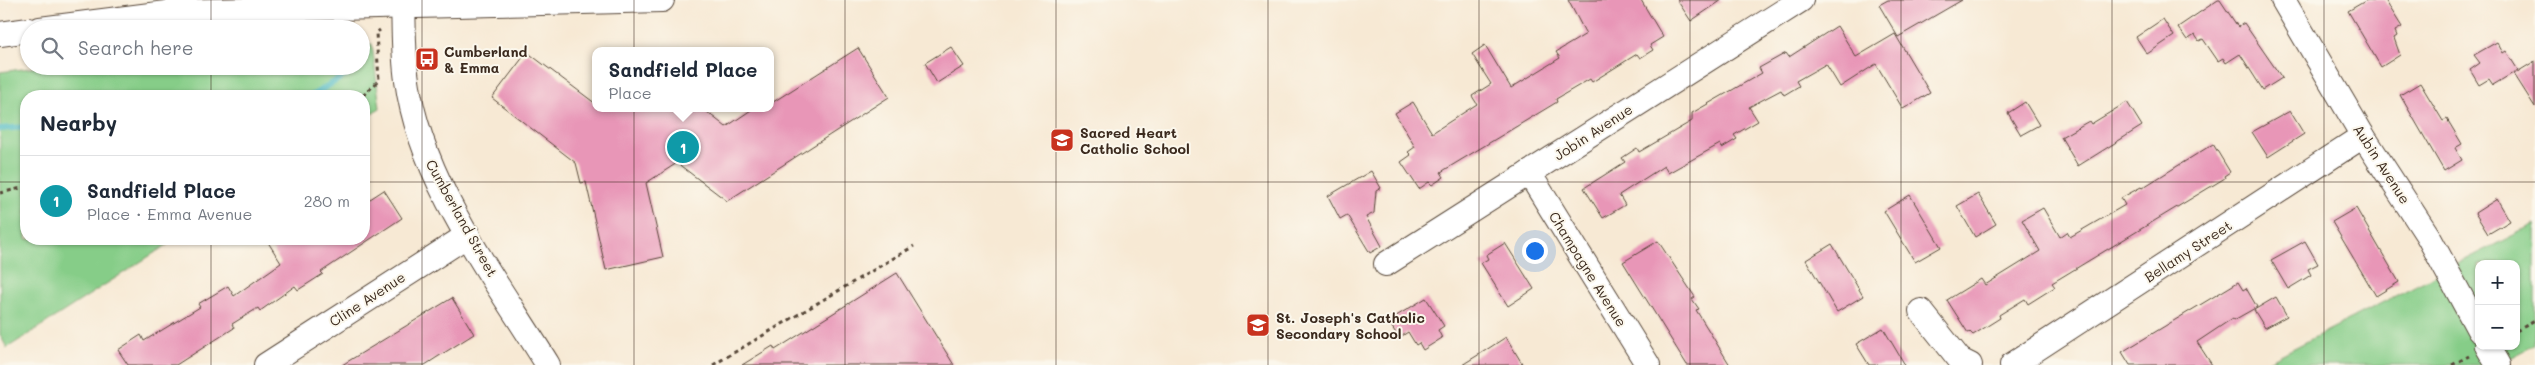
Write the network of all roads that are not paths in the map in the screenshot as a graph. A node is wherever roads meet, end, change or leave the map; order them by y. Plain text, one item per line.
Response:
1 (662, 0) edge
2 (1801, 0) edge
3 (2283, 0) edge
4 (403, 3) edge
5 (111, 20) edge
6 (20, 31) edge
7 (0, 34) edge
8 (2363, 136) junction
9 (1529, 173) junction
10 (468, 234) junction
11 (1386, 264) dead end
12 (1920, 311) dead end
13 (2475, 323) edge
14 (2489, 350) edge
15 (266, 365) edge
16 (548, 365) edge
17 (1648, 365) edge
18 (1970, 365) edge
19 (2012, 365) edge
20 (2498, 365) edge

1 - 4 street
2 - 9 street, Jobin Avenue
3 - 8 street, Aubin Avenue
4 - 5 street
4 - 10 street, Cumberland Street
6 - 7 street
8 - 13 street, Aubin Avenue
8 - 19 street, Bellamy Street
9 - 11 street, Jobin Avenue
9 - 17 street, Champagne Avenue
10 - 15 street, Cline Avenue
10 - 16 street, Cumberland Street
12 - 18 street
14 - 20 street

